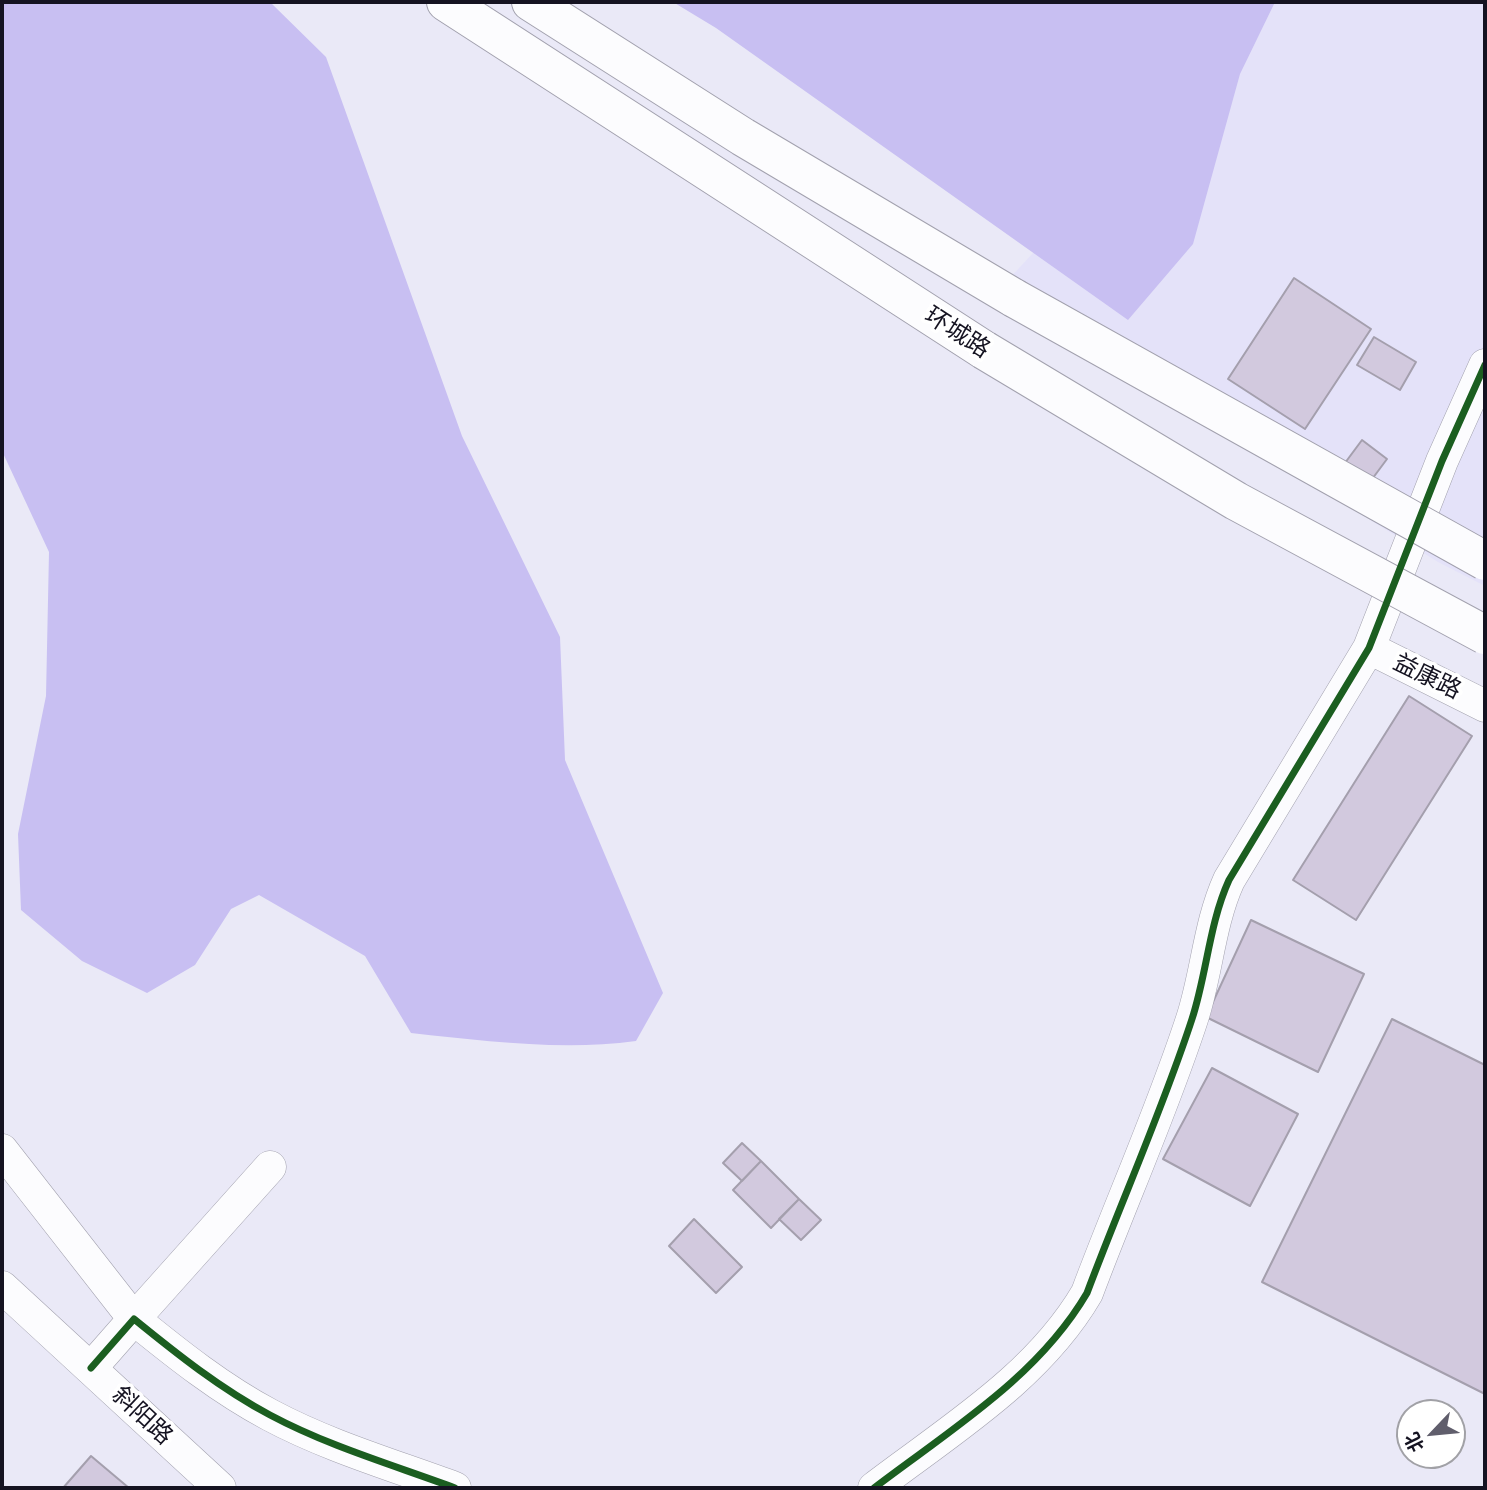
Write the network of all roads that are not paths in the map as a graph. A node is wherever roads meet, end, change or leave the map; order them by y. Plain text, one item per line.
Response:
1 (446, 2) edge
2 (531, 2) edge
3 (1485, 365) edge
4 (1485, 561) edge
5 (1485, 635) edge
6 (1368, 648) junction
7 (1485, 706) edge
8 (2, 1150) edge
9 (270, 1167) dead end
10 (2, 1287) edge
11 (134, 1319) junction
12 (91, 1368) junction
13 (220, 1488) edge
14 (455, 1488) edge
15 (874, 1488) edge

1 - 5 main road, 环城路, bridge
2 - 4 main road, bridge
3 - 6 street
6 - 7 street, 益康路
6 - 15 street
8 - 11 street
9 - 11 street
10 - 12 street, 斜阳路
11 - 12 street
11 - 14 street
12 - 13 street, 斜阳路

